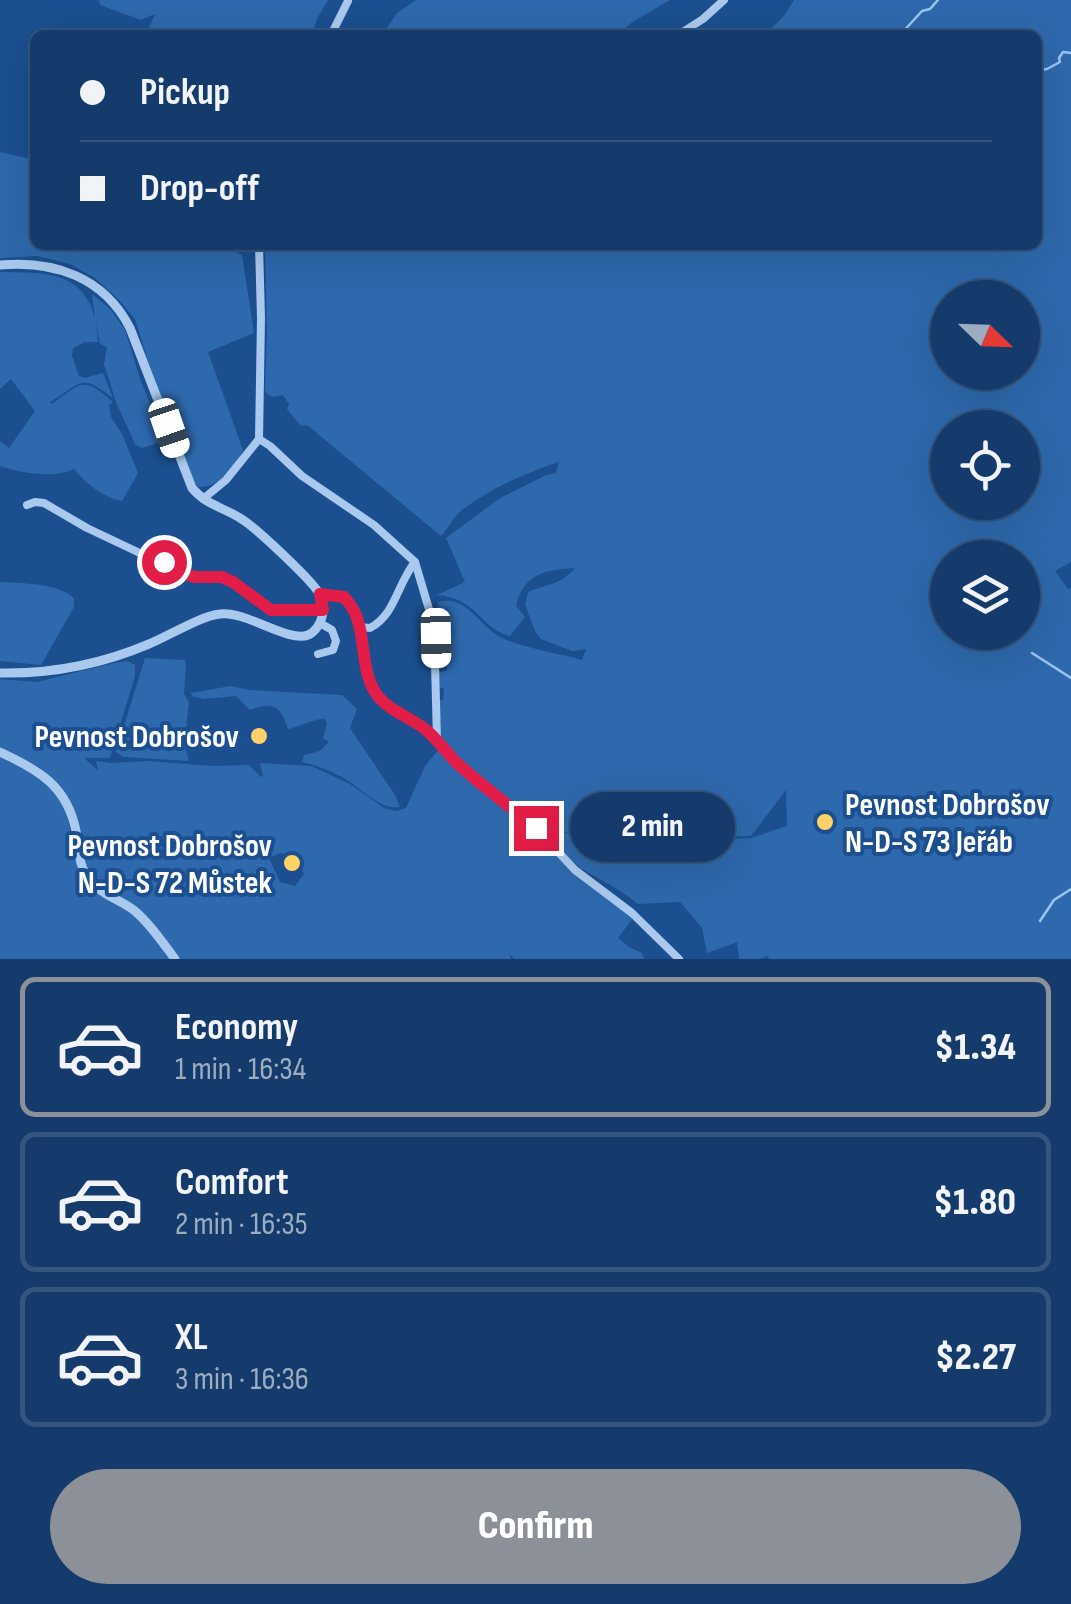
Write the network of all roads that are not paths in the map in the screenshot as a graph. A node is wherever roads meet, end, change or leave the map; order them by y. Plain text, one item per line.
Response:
1 (348, 0) edge
2 (724, 0) edge
3 (333, 30) edge
4 (686, 30) edge
5 (260, 250) edge
6 (0, 265) edge
7 (259, 439) junction
8 (203, 499) junction
9 (27, 505) dead end
10 (415, 562) junction
11 (320, 594) junction
12 (323, 610) junction
13 (320, 623) junction
14 (365, 628) junction
15 (318, 654) dead end
16 (0, 673) edge
17 (438, 740) junction
18 (0, 752) edge
19 (176, 959) edge
20 (679, 959) edge

1 - 3 street
2 - 4 street
5 - 7 street
6 - 8 street
7 - 8 street
7 - 10 street
8 - 11 street
9 - 12 street
10 - 14 street
10 - 17 street
11 - 12 street
11 - 14 street
12 - 13 street
13 - 15 street
13 - 16 street
14 - 17 street
17 - 20 street
18 - 19 street

